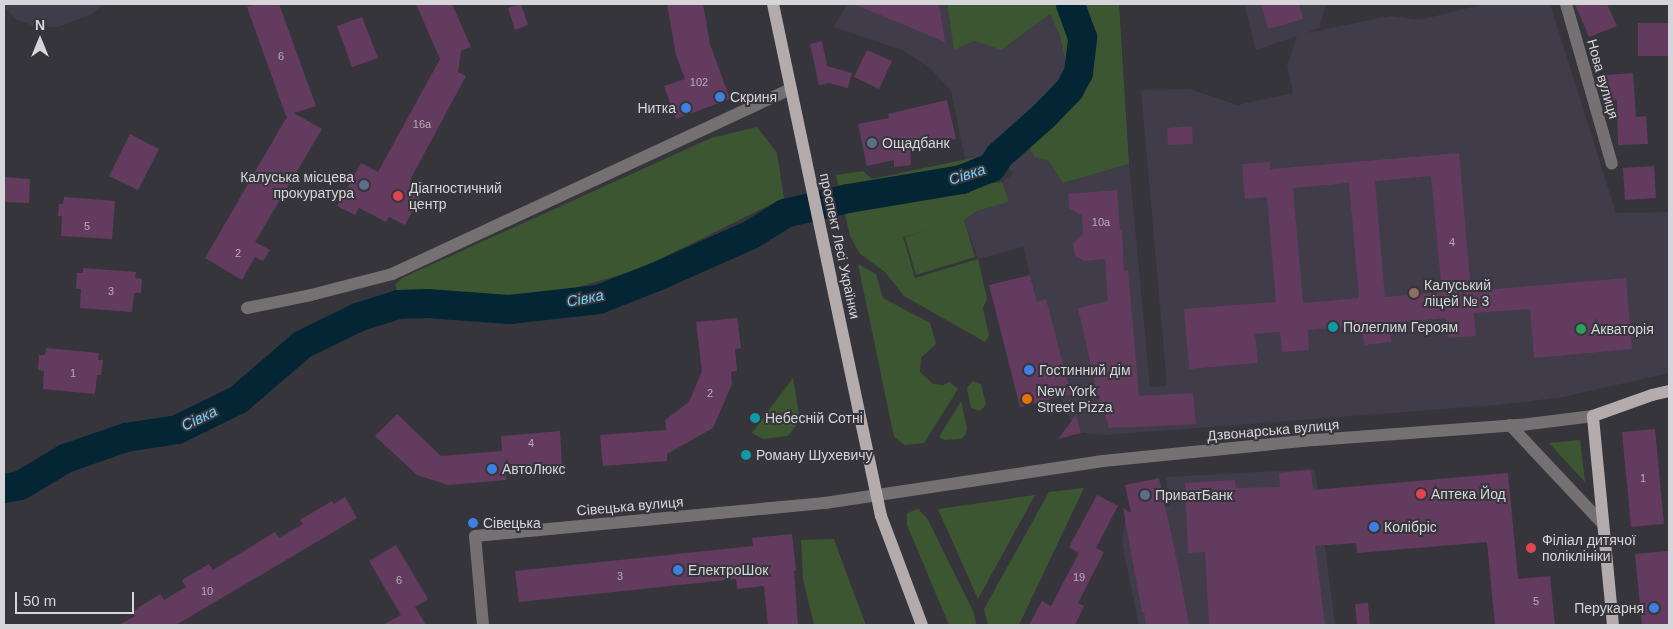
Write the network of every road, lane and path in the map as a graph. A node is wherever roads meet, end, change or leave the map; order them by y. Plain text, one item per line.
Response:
1 (773, 4) edge
2 (1566, 4) edge
3 (791, 89) junction
4 (1612, 164) dead end
5 (247, 308) dead end
6 (1669, 391) edge
7 (1593, 416) junction
8 (1510, 425) junction
9 (876, 494) junction
10 (1603, 524) junction
11 (483, 625) edge
12 (922, 625) edge
13 (1613, 625) edge

1 - 3 main road, проспект Лесі Українки
2 - 4 street, Нова вулиця
3 - 5 street
3 - 9 main road, проспект Лесі Українки
6 - 7 main road, Дзвонарська вулиця
7 - 8 street, Дзвонарська вулиця
7 - 10 main road
8 - 9 street, Дзвонарська вулиця
8 - 10 street
9 - 11 street, Сівецька вулиця
9 - 12 main road, проспект Лесі Українки
10 - 13 main road

